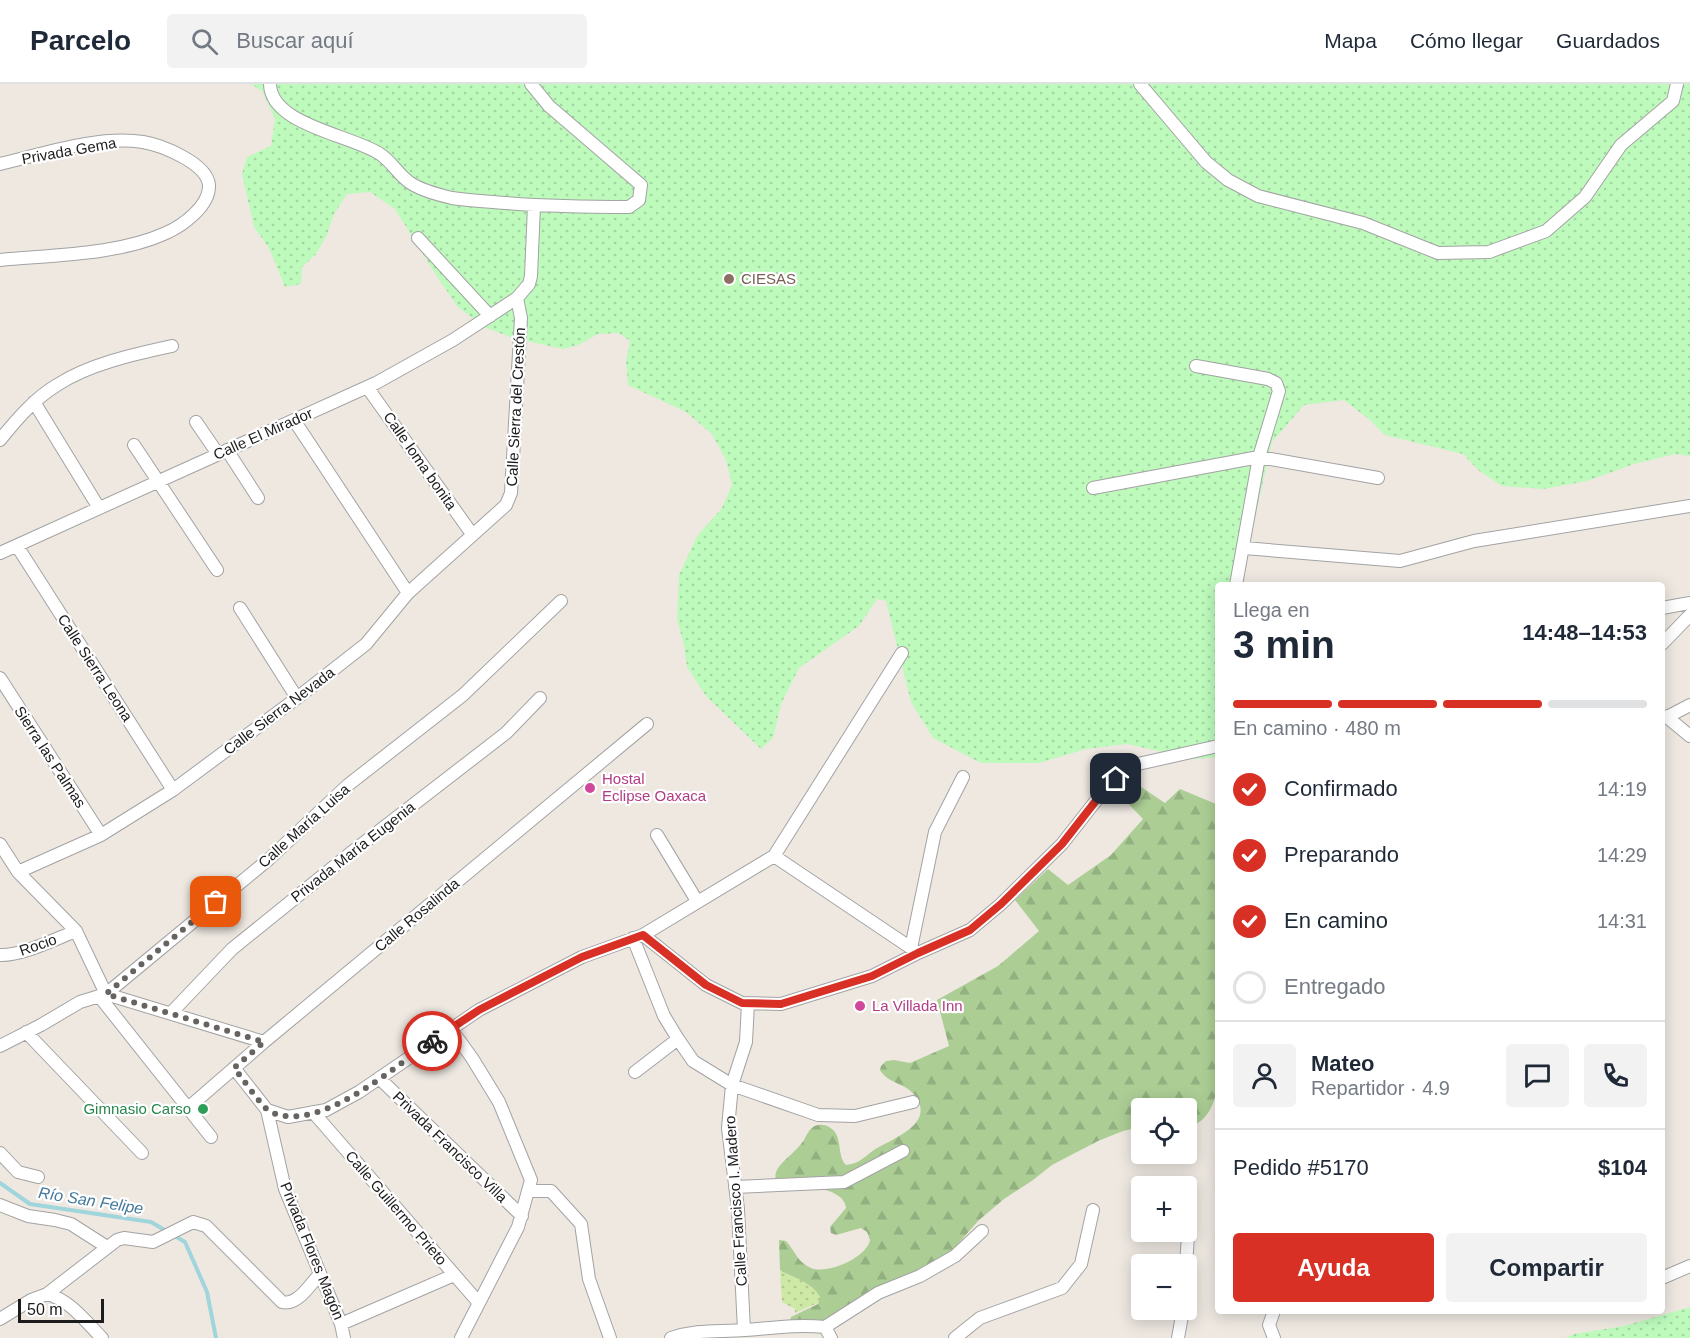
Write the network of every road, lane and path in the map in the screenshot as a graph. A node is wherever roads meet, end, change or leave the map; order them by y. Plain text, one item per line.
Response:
1 (270, 84) edge
2 (531, 84) edge
3 (1140, 84) edge
4 (1677, 84) edge
5 (0, 164) edge
6 (534, 206) junction
7 (418, 238) dead end
8 (0, 260) edge
9 (517, 298) junction
10 (490, 316) junction
11 (172, 346) dead end
12 (1196, 366) dead end
13 (367, 387) junction
14 (34, 402) junction
15 (294, 420) junction
16 (196, 422) dead end
17 (0, 440) edge
18 (134, 445) dead end
19 (223, 452) junction
20 (1259, 457) junction
21 (1377, 478) dead end
22 (158, 483) junction
23 (1094, 488) dead end
24 (258, 498) dead end
25 (506, 505) joint
26 (1690, 506) edge
27 (99, 508) junction
28 (472, 534) junction
29 (17, 546) junction
30 (1244, 548) junction
31 (0, 553) edge
32 (217, 570) dead end
33 (1237, 582) edge
34 (408, 593) junction
35 (561, 601) dead end
36 (1690, 603) edge
37 (1665, 607) edge
38 (240, 608) dead end
39 (1690, 615) edge
40 (1665, 642) edge
41 (902, 653) dead end
42 (0, 678) edge
43 (297, 698) junction
44 (540, 698) dead end
45 (1690, 705) edge
46 (1665, 717) edge
47 (647, 724) dead end
48 (1690, 736) edge
49 (1215, 747) edge
50 (963, 777) dead end
51 (172, 790) junction
52 (101, 835) junction
53 (657, 835) dead end
54 (0, 844) edge
55 (774, 856) junction
56 (18, 872) junction
57 (697, 901) junction
58 (76, 931) junction
59 (638, 937) junction
60 (914, 950) junction
61 (0, 955) edge
62 (102, 995) junction
63 (748, 1003) junction
64 (171, 1013) junction
65 (451, 1029) junction
66 (26, 1032) junction
67 (678, 1039) junction
68 (264, 1042) junction
69 (0, 1046) edge
70 (234, 1068) junction
71 (635, 1072) dead end
72 (379, 1078) junction
73 (732, 1085) junction
74 (913, 1102) dead end
75 (188, 1108) junction
76 (267, 1110) junction
77 (314, 1113) junction
78 (211, 1137) dead end
79 (903, 1151) dead end
80 (0, 1153) edge
81 (142, 1153) dead end
82 (38, 1177) dead end
83 (735, 1187) junction
84 (528, 1191) junction
85 (0, 1205) edge
86 (1093, 1210) dead end
87 (522, 1216) junction
88 (982, 1231) dead end
89 (107, 1247) junction
90 (1690, 1266) edge
91 (320, 1274) junction
92 (454, 1275) junction
93 (1665, 1277) edge
94 (47, 1294) junction
95 (479, 1303) junction
96 (1273, 1314) edge
97 (1, 1316) edge
98 (1181, 1320) edge
99 (341, 1324) junction
100 (744, 1330) junction
101 (828, 1332) edge
102 (102, 1338) edge
103 (344, 1338) edge
104 (461, 1338) edge
105 (610, 1338) edge
106 (671, 1338) edge
107 (955, 1338) edge
108 (1178, 1338) edge
109 (1274, 1338) edge

1 - 6 street
2 - 6 street
3 - 4 street
5 - 8 street, Privada Gema
6 - 9 street
7 - 10 street
9 - 10 street, Calle El Mirador
9 - 25 street, Calle Sierra del Crestón
10 - 13 street, Calle El Mirador
11 - 14 street
12 - 20 street
13 - 15 street, Calle El Mirador
13 - 28 street, Calle loma bonita
14 - 17 street
14 - 27 street
15 - 19 street, Calle El Mirador
15 - 34 street
16 - 19 street
18 - 22 street
19 - 22 street, Calle El Mirador
19 - 24 street
20 - 21 street
20 - 23 street
20 - 30 street
22 - 27 street, Calle El Mirador
22 - 32 street
25 - 28 street, Calle Sierra Nevada
26 - 30 street
27 - 29 street, Calle El Mirador
28 - 34 street, Calle Sierra Nevada
29 - 31 street, Calle El Mirador
29 - 51 street, Calle Sierra Leona
30 - 33 street
34 - 43 street, Calle Sierra Nevada
35 - 62 street, Calle María Luisa
36 - 37 street
38 - 43 street
39 - 40 street
41 - 55 street
42 - 52 street, Sierra las Palmas
43 - 51 street, Calle Sierra Nevada
44 - 64 street, Privada María Eugenia
45 - 46 street
46 - 48 street
47 - 68 street, Calle Rosalinda
49 - 60 street
50 - 60 street
51 - 52 street, Calle Sierra Nevada
52 - 56 street, Calle Sierra Nevada
53 - 57 street
54 - 56 street
55 - 57 street
55 - 60 street
56 - 58 street
57 - 59 street
58 - 61 street, Rocio
58 - 62 street
59 - 63 street
59 - 65 street
59 - 67 street
60 - 63 street
62 - 64 street
62 - 66 street, Calle María Luisa
62 - 75 street
63 - 73 street, Calle Francisco I. Madero
64 - 68 street
65 - 72 street
65 - 84 street
66 - 69 street, Calle María Luisa
66 - 81 street
67 - 71 street
67 - 73 street
68 - 70 street, Calle Rosalinda
70 - 75 street, Calle Rosalinda
70 - 76 street, Privada Flores Magón
72 - 77 street
72 - 87 street, Privada Francisco Villa
73 - 74 street
73 - 83 street, Calle Francisco I. Madero
75 - 78 street
76 - 77 street
76 - 91 street, Privada Flores Magón
77 - 92 street, Calle Guillermo Prieto
79 - 83 street
80 - 82 street
83 - 100 street, Calle Francisco I. Madero
84 - 87 street
84 - 105 street
85 - 89 street
86 - 107 street
87 - 95 street
88 - 101 street
89 - 91 street
89 - 94 street
90 - 93 street
91 - 99 street, Privada Flores Magón
92 - 95 street, Calle Guillermo Prieto
92 - 99 street
94 - 97 street
94 - 102 street
95 - 104 street
96 - 109 street
98 - 108 street
99 - 103 street, Privada Flores Magón
100 - 101 street
100 - 106 street

